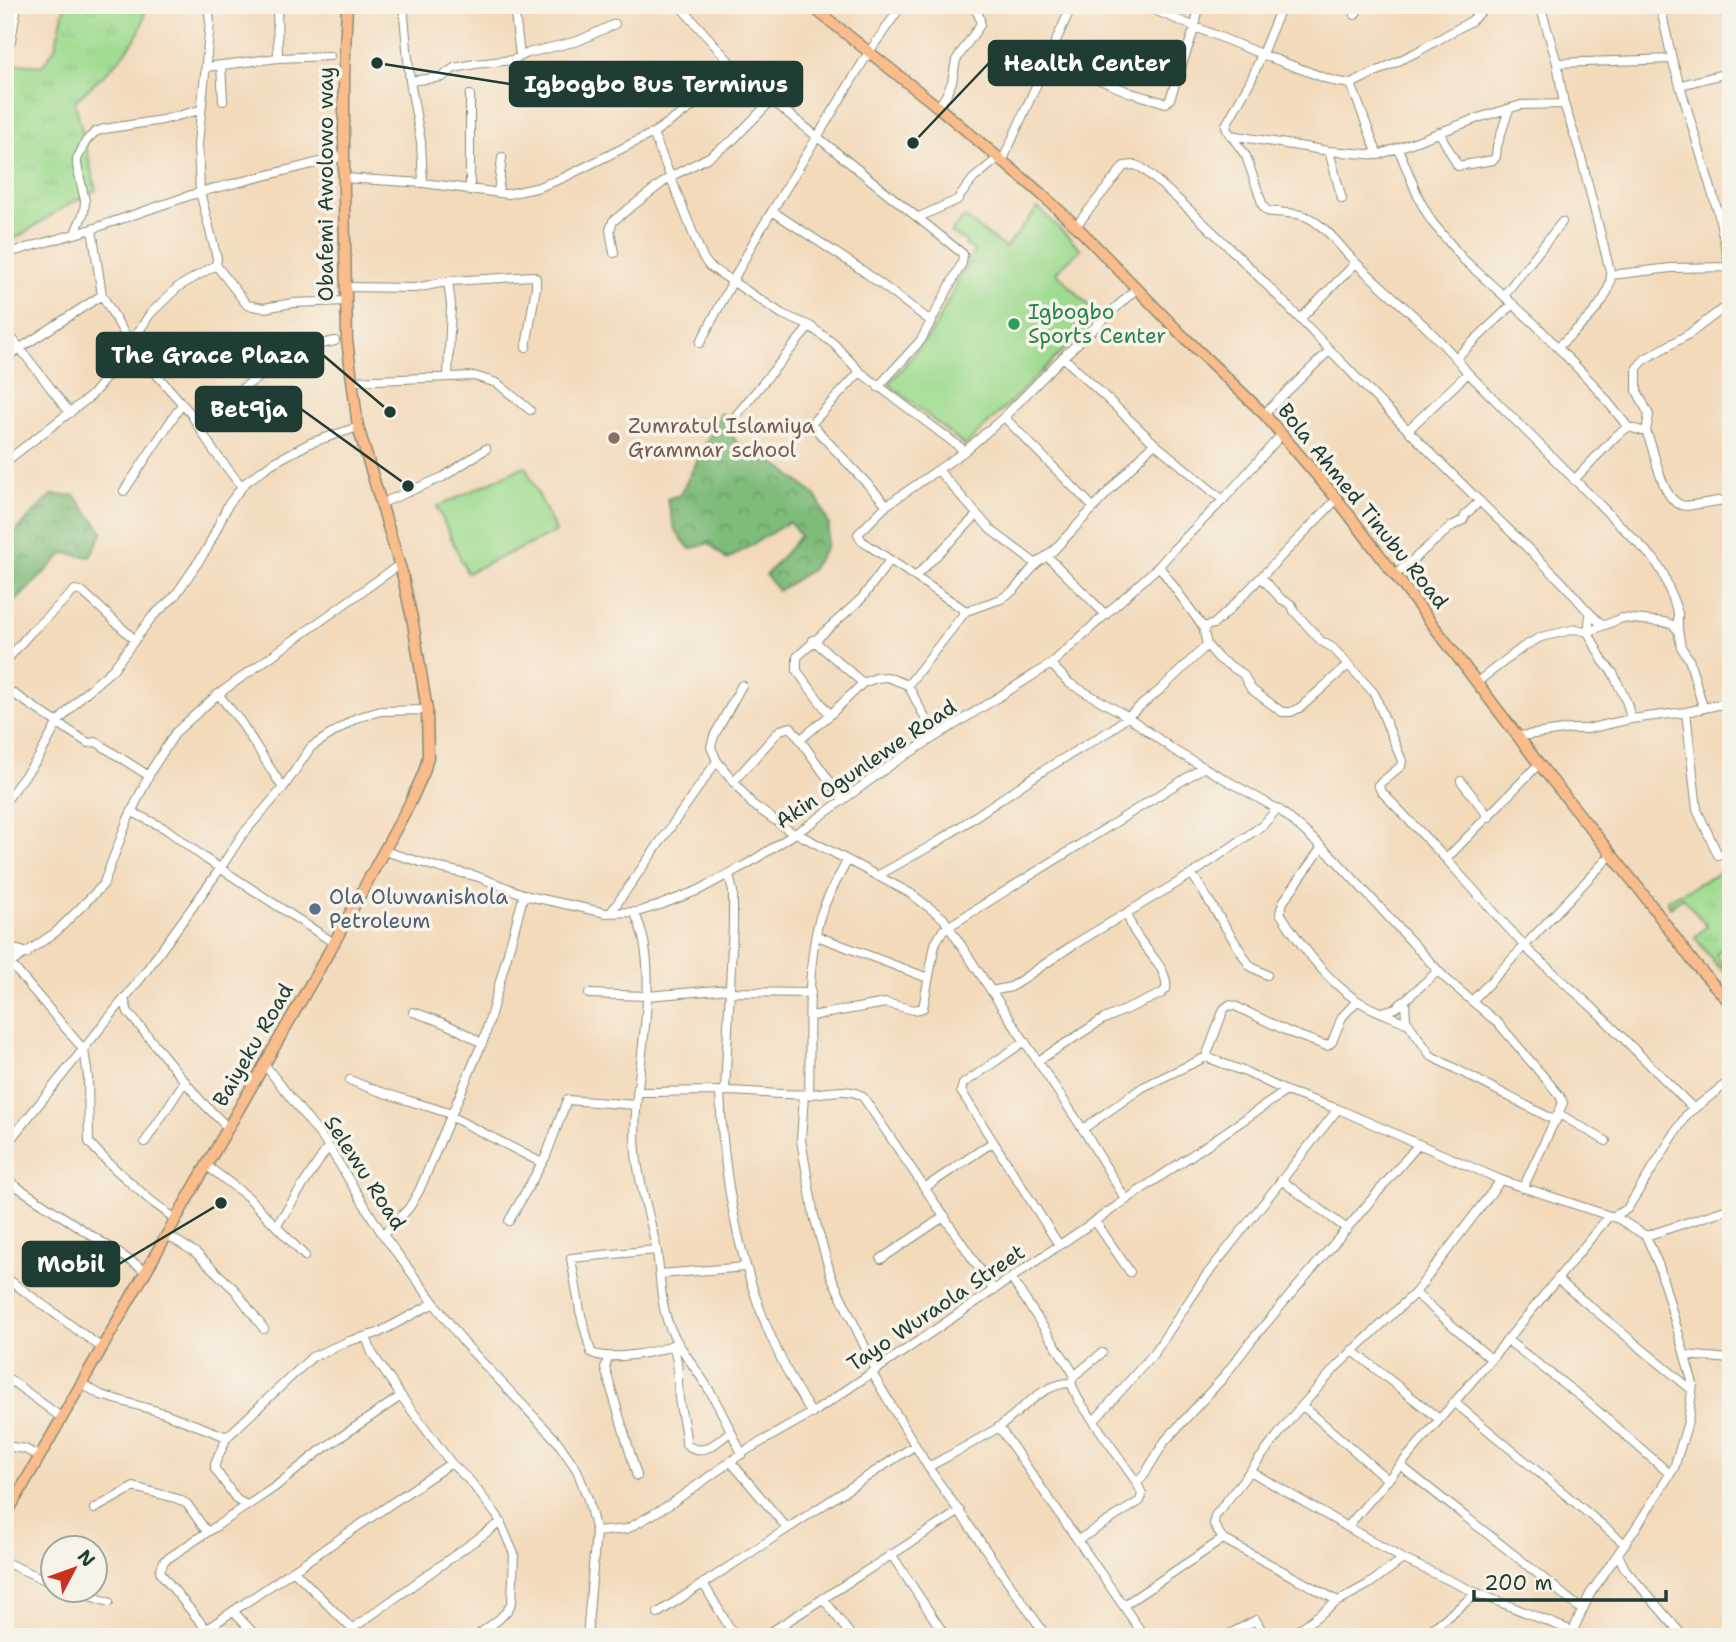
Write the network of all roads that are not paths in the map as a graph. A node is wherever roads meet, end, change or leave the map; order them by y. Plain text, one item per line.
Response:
1 (17, 5) edge
2 (208, 5) edge
3 (277, 5) edge
4 (347, 5) edge
5 (403, 5) edge
6 (514, 5) edge
7 (679, 5) edge
8 (810, 5) edge
9 (901, 5) edge
10 (969, 5) edge
11 (1072, 5) edge
12 (1142, 5) edge
13 (1199, 5) edge
14 (1282, 5) edge
15 (1360, 5) edge
16 (1488, 5) edge
17 (1540, 5) edge
18 (1660, 5) edge
19 (1355, 15) dead end
20 (615, 24) dead end
21 (1195, 27) junction
22 (11, 41) dead end
23 (869, 52) junction
24 (1261, 54) junction
25 (330, 56) dead end
26 (520, 56) junction
27 (278, 58) junction
28 (1050, 59) junction
29 (1672, 60) junction
30 (1557, 63) junction
31 (221, 65) junction
32 (207, 67) junction
33 (1731, 72) edge
34 (741, 74) junction
35 (410, 81) junction
36 (1351, 84) junction
37 (1681, 85) junction
38 (470, 95) dead end
39 (772, 100) junction
40 (223, 101) dead end
41 (1563, 104) junction
42 (938, 107) junction
43 (1509, 108) junction
44 (200, 110) junction
45 (1439, 132) junction
46 (653, 133) junction
47 (1230, 135) junction
48 (817, 139) junction
49 (1398, 148) junction
50 (1329, 151) junction
51 (1378, 155) junction
52 (344, 156) junction
53 (502, 157) dead end
54 (1000, 160) junction
55 (670, 177) junction
56 (344, 178) junction
57 (423, 183) junction
58 (470, 191) junction
59 (200, 192) junction
60 (498, 193) junction
61 (1342, 199) dead end
62 (772, 211) junction
63 (919, 217) junction
64 (1562, 222) dead end
65 (1076, 226) junction
66 (92, 229) junction
67 (75, 233) junction
68 (614, 253) dead end
69 (5, 254) edge
70 (1356, 263) junction
71 (216, 265) junction
72 (1730, 269) edge
73 (1611, 275) junction
74 (448, 281) junction
75 (732, 283) junction
76 (345, 287) junction
77 (1136, 288) junction
78 (102, 295) junction
79 (1504, 295) junction
80 (345, 301) junction
81 (1513, 304) junction
82 (1731, 307) edge
83 (1301, 318) junction
84 (932, 322) junction
85 (810, 326) junction
86 (5, 329) edge
87 (335, 341) dead end
88 (699, 342) dead end
89 (131, 345) junction
90 (20, 347) junction
91 (526, 347) dead end
92 (1558, 347) junction
93 (1331, 350) junction
94 (1063, 357) junction
95 (5, 358) edge
96 (1456, 358) junction
97 (860, 372) junction
98 (1468, 373) junction
99 (448, 377) junction
100 (352, 381) junction
101 (878, 387) junction
102 (182, 404) junction
103 (530, 410) dead end
104 (70, 413) junction
105 (1264, 414) junction
106 (1004, 417) junction
107 (195, 419) junction
108 (729, 424) dead end
109 (358, 427) junction
110 (1628, 427) junction
111 (1408, 430) junction
112 (1646, 432) junction
113 (1282, 434) junction
114 (1154, 443) junction
115 (486, 449) dead end
116 (965, 451) junction
117 (5, 462) edge
118 (938, 470) junction
119 (1574, 480) junction
120 (242, 487) junction
121 (124, 491) dead end
122 (1338, 499) junction
123 (1731, 499) edge
124 (1223, 500) junction
125 (1480, 501) junction
126 (380, 504) junction
127 (887, 505) junction
128 (1094, 508) junction
129 (977, 515) junction
130 (1047, 555) junction
131 (890, 560) junction
132 (1036, 564) junction
133 (399, 565) junction
134 (1159, 566) junction
135 (1395, 575) junction
136 (915, 577) junction
137 (1261, 577) junction
138 (966, 611) junction
139 (1106, 615) junction
140 (1590, 616) junction
141 (1603, 625) junction
142 (1203, 627) junction
143 (1678, 630) junction
144 (1588, 632) junction
145 (135, 640) junction
146 (813, 640) junction
147 (1207, 645) junction
148 (5, 662) edge
149 (1051, 664) junction
150 (1348, 665) junction
151 (1477, 682) junction
152 (863, 683) junction
153 (742, 685) dead end
154 (908, 685) junction
155 (5, 688) edge
156 (218, 694) junction
157 (1731, 702) edge
158 (1703, 707) junction
159 (427, 710) junction
160 (1686, 712) junction
161 (830, 715) junction
162 (1127, 716) junction
163 (1631, 719) junction
164 (58, 722) junction
165 (1520, 736) junction
166 (935, 737) junction
167 (801, 739) junction
168 (717, 761) junction
169 (1539, 764) junction
170 (1204, 767) junction
171 (149, 776) junction
172 (1461, 781) dead end
173 (733, 782) junction
174 (283, 788) junction
175 (843, 800) junction
176 (5, 802) edge
177 (1277, 809) junction
178 (132, 812) junction
179 (1489, 817) junction
180 (795, 833) junction
181 (1322, 847) junction
182 (384, 851) junction
183 (1611, 855) junction
184 (1718, 855) dead end
185 (1446, 859) junction
186 (847, 862) junction
187 (220, 869) junction
188 (729, 874) junction
189 (1192, 874) junction
190 (877, 876) junction
191 (524, 894) junction
192 (611, 912) junction
193 (634, 912) junction
194 (1126, 916) junction
195 (949, 926) junction
196 (817, 936) junction
197 (334, 943) junction
198 (1525, 947) junction
199 (5, 953) edge
200 (27, 954) junction
201 (8, 966) edge
202 (1438, 971) junction
203 (1268, 975) dead end
204 (928, 978) junction
205 (729, 990) junction
206 (991, 991) junction
207 (811, 993) junction
208 (589, 994) dead end
209 (647, 996) junction
210 (124, 999) junction
211 (1405, 1000) junction
212 (1357, 1001) junction
213 (1472, 1001) junction
214 (1731, 1004) edge
215 (116, 1009) junction
216 (128, 1012) junction
217 (413, 1012) dead end
218 (1382, 1013) junction
219 (811, 1016) junction
220 (1409, 1024) junction
221 (1026, 1041) junction
222 (482, 1044) junction
223 (84, 1050) junction
224 (1206, 1057) junction
225 (1038, 1061) junction
226 (264, 1064) junction
227 (350, 1080) dead end
228 (1731, 1080) edge
229 (185, 1082) junction
230 (722, 1091) junction
231 (1286, 1091) junction
232 (637, 1092) junction
233 (806, 1095) junction
234 (636, 1105) junction
235 (1338, 1109) junction
236 (1694, 1109) junction
237 (451, 1115) junction
238 (1558, 1117) junction
239 (228, 1128) junction
240 (1083, 1129) junction
241 (1606, 1141) dead end
242 (145, 1142) dead end
243 (993, 1142) junction
244 (1418, 1145) junction
245 (5, 1146) edge
246 (328, 1147) junction
247 (542, 1163) junction
248 (206, 1166) junction
249 (5, 1179) edge
250 (1280, 1180) junction
251 (1501, 1181) junction
252 (926, 1187) junction
253 (1524, 1188) junction
254 (1126, 1200) junction
255 (1731, 1208) edge
256 (1627, 1209) junction
257 (945, 1216) junction
258 (1610, 1217) junction
259 (509, 1221) dead end
260 (1095, 1221) junction
261 (174, 1222) junction
262 (277, 1225) junction
263 (1631, 1225) junction
264 (1347, 1229) junction
265 (167, 1235) junction
266 (383, 1235) junction
267 (1646, 1236) junction
268 (1059, 1245) junction
269 (656, 1250) junction
270 (305, 1256) dead end
271 (880, 1259) dead end
272 (746, 1267) junction
273 (146, 1271) junction
274 (1130, 1272) dead end
275 (660, 1274) junction
276 (5, 1277) edge
277 (1011, 1278) junction
278 (1558, 1280) junction
279 (993, 1289) junction
280 (1415, 1293) junction
281 (435, 1303) junction
282 (264, 1329) dead end
283 (366, 1337) junction
284 (1507, 1340) junction
285 (675, 1343) junction
286 (102, 1348) junction
287 (1352, 1350) junction
288 (1102, 1353) dead end
289 (1685, 1355) junction
290 (608, 1358) junction
291 (1491, 1359) junction
292 (1731, 1359) edge
293 (874, 1371) junction
294 (5, 1377) edge
295 (1072, 1379) junction
296 (82, 1384) junction
297 (1692, 1390) junction
298 (401, 1396) junction
299 (1454, 1402) junction
300 (1303, 1406) junction
301 (811, 1414) junction
302 (62, 1418) junction
303 (1439, 1419) junction
304 (1094, 1421) junction
305 (999, 1427) junction
306 (731, 1432) junction
307 (227, 1437) junction
308 (5, 1446) edge
309 (914, 1446) junction
310 (742, 1454) junction
311 (40, 1457) junction
312 (731, 1462) junction
313 (451, 1463) junction
314 (1400, 1465) junction
315 (928, 1467) junction
316 (1250, 1471) junction
317 (1670, 1474) junction
318 (637, 1476) dead end
319 (1388, 1480) junction
320 (1137, 1483) junction
321 (237, 1500) junction
322 (247, 1505) junction
323 (94, 1509) dead end
324 (960, 1511) junction
325 (236, 1512) junction
326 (5, 1517) edge
327 (501, 1522) junction
328 (1348, 1526) junction
329 (787, 1528) junction
330 (207, 1532) junction
331 (596, 1532) junction
332 (1223, 1539) junction
333 (1078, 1540) junction
334 (1625, 1544) junction
335 (891, 1554) junction
336 (1618, 1554) junction
337 (1403, 1559) junction
338 (5, 1562) edge
339 (1610, 1565) junction
340 (1625, 1569) junction
341 (294, 1570) junction
342 (38, 1577) edge
343 (703, 1583) junction
344 (1477, 1593) junction
345 (823, 1598) junction
346 (1338, 1601) junction
347 (1124, 1605) junction
348 (1583, 1610) junction
349 (233, 1611) junction
350 (658, 1613) dead end
351 (490, 1626) junction
352 (206, 1629) junction
353 (352, 1629) junction
354 (587, 1635) edge
355 (1573, 1635) edge
356 (195, 1637) edge
357 (257, 1637) edge
358 (360, 1637) edge
359 (475, 1637) edge
360 (492, 1637) edge
361 (601, 1637) edge
362 (735, 1637) edge
363 (763, 1637) edge
364 (852, 1637) edge
365 (946, 1637) edge
366 (1047, 1637) edge
367 (1145, 1637) edge
368 (1224, 1637) edge
369 (1265, 1637) edge
370 (1289, 1637) edge
371 (1423, 1637) edge
372 (1684, 1637) edge

1 - 22 street
2 - 32 street
3 - 27 street
4 - 52 main road, Obafemi Awolowo way
5 - 35 street
6 - 26 street
7 - 34 street
8 - 23 main road, Bola Ahmed Tinubu Road
9 - 23 street
10 - 42 street
11 - 28 street
12 - 21 street
13 - 21 street
14 - 24 street
15 - 19 street
16 - 36 street
17 - 30 street
18 - 29 street
20 - 26 street
21 - 24 street
21 - 28 street
23 - 42 main road, Bola Ahmed Tinubu Road
23 - 48 street
24 - 36 street
24 - 47 street
25 - 27 street
26 - 35 street
27 - 31 street
28 - 54 street
29 - 30 street
29 - 37 street
30 - 41 street
31 - 32 street
31 - 40 street
32 - 44 street
33 - 37 street
34 - 39 street
34 - 46 street
35 - 57 street
36 - 51 street
37 - 72 street
38 - 58 street
39 - 48 street
39 - 55 street
41 - 43 street
41 - 73 street
42 - 54 main road, Bola Ahmed Tinubu Road
43 - 45 street
43 - 45 street
44 - 59 street
44 - 67 street
45 - 49 street
46 - 55 street
46 - 60 street
47 - 50 street
47 - 70 street
48 - 62 street
48 - 63 street
49 - 51 street
49 - 79 street
50 - 51 street
50 - 61 street
52 - 56 main road, Obafemi Awolowo way
52 - 59 street
53 - 60 street
54 - 63 street
54 - 65 main road, Bola Ahmed Tinubu Road
55 - 68 street
55 - 75 street
56 - 57 street
56 - 76 main road, Obafemi Awolowo way
57 - 58 street
58 - 60 street
59 - 66 street
59 - 71 street
62 - 75 street
62 - 84 street
63 - 84 street
64 - 79 street
65 - 77 main road, Bola Ahmed Tinubu Road
65 - 83 street
66 - 67 street
66 - 78 street
67 - 69 street
70 - 83 street
70 - 96 street
71 - 80 street
71 - 89 street
72 - 73 street
73 - 92 street
74 - 76 street
74 - 91 street
74 - 99 street
75 - 85 street
75 - 88 street
76 - 80 main road, Obafemi Awolowo way
77 - 94 street
77 - 105 main road, Bola Ahmed Tinubu Road
78 - 89 street
78 - 90 street
79 - 81 street
80 - 100 main road, Obafemi Awolowo way
81 - 92 street
81 - 96 street
82 - 112 street
83 - 93 street
84 - 101 street
85 - 97 street
85 - 108 street
86 - 90 street
87 - 107 street
89 - 102 street
89 - 104 street
90 - 95 street
90 - 104 street
92 - 110 street
93 - 105 street
93 - 111 street
94 - 106 street
94 - 114 street
96 - 98 street
97 - 101 street
97 - 127 street
98 - 111 street
98 - 119 street
99 - 100 street
99 - 103 street
100 - 109 main road, Obafemi Awolowo way
101 - 116 street
102 - 107 street
102 - 121 street
104 - 117 street
105 - 113 main road, Bola Ahmed Tinubu Road
106 - 116 street
106 - 128 street
107 - 120 street
109 - 120 street
109 - 126 main road, Obafemi Awolowo way
110 - 112 street
110 - 119 street
111 - 125 street
112 - 123 street
113 - 122 main road, Bola Ahmed Tinubu Road
113 - 124 street, Akin Ogunlewe Road
114 - 124 street
114 - 128 street
115 - 126 street
116 - 118 street
118 - 127 street
118 - 129 street
119 - 143 street
120 - 145 street
122 - 135 main road, Bola Ahmed Tinubu Road
122 - 137 street
124 - 134 street, Akin Ogunlewe Road
125 - 135 street
125 - 140 street
126 - 133 main road, Obafemi Awolowo way
127 - 131 street
128 - 130 street
129 - 132 street
129 - 136 street
130 - 132 street
130 - 139 street
131 - 136 street
131 - 146 street
132 - 138 street
133 - 156 street
133 - 159 main road, Baiyeku Road
134 - 139 street, Akin Ogunlewe Road
134 - 142 street
135 - 151 main road, Bola Ahmed Tinubu Road
136 - 138 street
137 - 142 street
137 - 150 street
138 - 154 street
139 - 149 street, Akin Ogunlewe Road
140 - 141 street
140 - 144 street
141 - 143 street
141 - 144 street
142 - 147 street
143 - 158 street
144 - 151 street
144 - 163 street
145 - 148 street
145 - 164 street
146 - 152 street
146 - 161 street
147 - 150 street
147 - 162 street
149 - 162 street
149 - 166 street, Akin Ogunlewe Road
150 - 185 street
151 - 165 main road, Bola Ahmed Tinubu Road
152 - 154 street
152 - 161 street
153 - 168 street
154 - 166 street
155 - 164 street
156 - 171 street
156 - 174 street
157 - 158 street
158 - 160 street
159 - 174 street
159 - 182 main road, Baiyeku Road
160 - 163 street
160 - 184 street
161 - 167 street
162 - 170 street
162 - 190 street
163 - 165 street
164 - 171 street
164 - 176 street
165 - 169 main road, Bola Ahmed Tinubu Road
166 - 175 street, Akin Ogunlewe Road
167 - 173 street
167 - 175 street
168 - 173 street
168 - 192 street
169 - 179 street
169 - 183 main road, Bola Ahmed Tinubu Road
170 - 177 street
170 - 195 street
171 - 178 street
172 - 179 street
173 - 180 street
174 - 187 street
175 - 180 street, Akin Ogunlewe Road
177 - 181 street
177 - 189 street
178 - 187 street
178 - 200 street
179 - 185 street
180 - 186 street
180 - 188 street, Akin Ogunlewe Road
181 - 202 street
181 - 212 street
182 - 191 street, Akin Ogunlewe Road
182 - 197 main road, Baiyeku Road
183 - 198 street
183 - 214 main road, Bola Ahmed Tinubu Road
185 - 198 street
186 - 190 street
186 - 196 street
187 - 197 street
187 - 210 street
188 - 193 street, Akin Ogunlewe Road
188 - 205 street
189 - 194 street
189 - 203 street
190 - 195 street
191 - 192 street, Akin Ogunlewe Road
191 - 222 street
192 - 193 street, Akin Ogunlewe Road
193 - 209 street
194 - 206 street
194 - 225 street
195 - 204 street
195 - 206 street
196 - 204 street
196 - 207 street
197 - 226 main road, Baiyeku Road
198 - 213 street
198 - 236 street
199 - 200 street
200 - 201 street
201 - 223 street
202 - 211 street
202 - 213 street
204 - 219 street
205 - 207 street
205 - 209 street
205 - 230 street
206 - 221 street
207 - 219 street
208 - 209 street
209 - 232 street
210 - 215 street
210 - 216 street
211 - 218 street
211 - 220 street
212 - 218 street
212 - 224 street
213 - 238 street
215 - 216 street
215 - 223 street
216 - 229 street
217 - 222 street
218 - 220 street
219 - 233 street
220 - 238 street
221 - 225 street
221 - 243 street
222 - 237 street
223 - 245 street
223 - 261 street
224 - 231 street
224 - 240 street
225 - 240 street
226 - 239 main road, Baiyeku Road
226 - 246 street, Selewu Road
227 - 237 street
228 - 236 street
229 - 239 street
229 - 242 street
230 - 232 street
230 - 233 street
230 - 272 street
231 - 235 street
231 - 254 street, Tayo Wuraola Street
232 - 234 street
233 - 252 street
233 - 293 street
234 - 247 street
234 - 269 street
235 - 244 street
235 - 250 street
236 - 256 street
237 - 247 street
237 - 266 street
238 - 241 street
238 - 253 street
239 - 248 main road, Baiyeku Road
240 - 254 street
243 - 252 street
243 - 268 street
244 - 251 street
244 - 264 street
246 - 262 street
246 - 266 street, Selewu Road
247 - 259 street
248 - 261 main road, Baiyeku Road
248 - 262 street
249 - 273 street
250 - 264 street
250 - 304 street
251 - 253 street
251 - 280 street
252 - 257 street
253 - 258 street
254 - 260 street, Tayo Wuraola Street
255 - 267 street
256 - 258 street
256 - 263 street
257 - 271 street
257 - 279 street
258 - 263 street
258 - 278 street
260 - 268 street, Tayo Wuraola Street
260 - 274 street
261 - 265 main road, Baiyeku Road
262 - 270 street
263 - 267 street
264 - 320 street
265 - 273 main road, Baiyeku Road
265 - 282 street
266 - 281 street, Selewu Road
267 - 289 street
268 - 277 street, Tayo Wuraola Street
269 - 275 street
269 - 290 street
272 - 275 street
272 - 301 street
273 - 286 main road, Baiyeku Road
275 - 285 street
276 - 286 street
277 - 279 street, Tayo Wuraola Street
277 - 295 street
278 - 284 street
278 - 297 street
279 - 293 street, Tayo Wuraola Street
280 - 287 street
280 - 291 street
281 - 283 street
281 - 331 street, Selewu Road
283 - 298 street
283 - 307 street
284 - 291 street
284 - 317 street
285 - 290 street
285 - 306 street
285 - 306 street
286 - 296 main road, Baiyeku Road
287 - 300 street
287 - 303 street
288 - 295 street
289 - 292 street
289 - 297 street
290 - 318 street
291 - 299 street
293 - 301 street, Tayo Wuraola Street
293 - 309 street
294 - 302 street
295 - 304 street
295 - 305 street
296 - 302 main road, Baiyeku Road
296 - 307 street
297 - 317 street
298 - 313 street
298 - 322 street
299 - 303 street
299 - 334 street
300 - 316 street
300 - 319 street
301 - 310 street, Tayo Wuraola Street
302 - 311 main road, Baiyeku Road
303 - 314 street
304 - 320 street
305 - 315 street
305 - 333 street
306 - 310 street
307 - 321 street
308 - 311 street
309 - 315 street
309 - 329 street
310 - 312 street, Tayo Wuraola Street
311 - 326 main road, Baiyeku Road
312 - 329 street
312 - 331 street, Tayo Wuraola Street
313 - 327 street
313 - 341 street
314 - 319 street
314 - 348 street
315 - 324 street
316 - 328 street
316 - 332 street
317 - 334 street
319 - 328 street
320 - 333 street
321 - 322 street
321 - 325 street
322 - 325 street
323 - 330 street
324 - 335 street
324 - 366 street
325 - 330 street
327 - 351 street
327 - 353 street
328 - 337 street
329 - 343 street
330 - 352 street
331 - 354 street, Selewu Road
332 - 346 street
332 - 347 street
333 - 347 street
334 - 336 street
335 - 345 street
335 - 365 street
336 - 339 street
336 - 340 street
337 - 344 street
337 - 346 street
338 - 342 street
339 - 340 street
339 - 348 street
340 - 372 street
341 - 349 street
341 - 353 street
343 - 350 street
343 - 362 street
344 - 355 street
344 - 371 street
345 - 363 street
345 - 364 street
346 - 370 street
347 - 367 street
348 - 355 street
349 - 352 street
349 - 357 street
351 - 359 street
351 - 360 street
352 - 356 street
353 - 358 street
354 - 361 street
368 - 369 street

